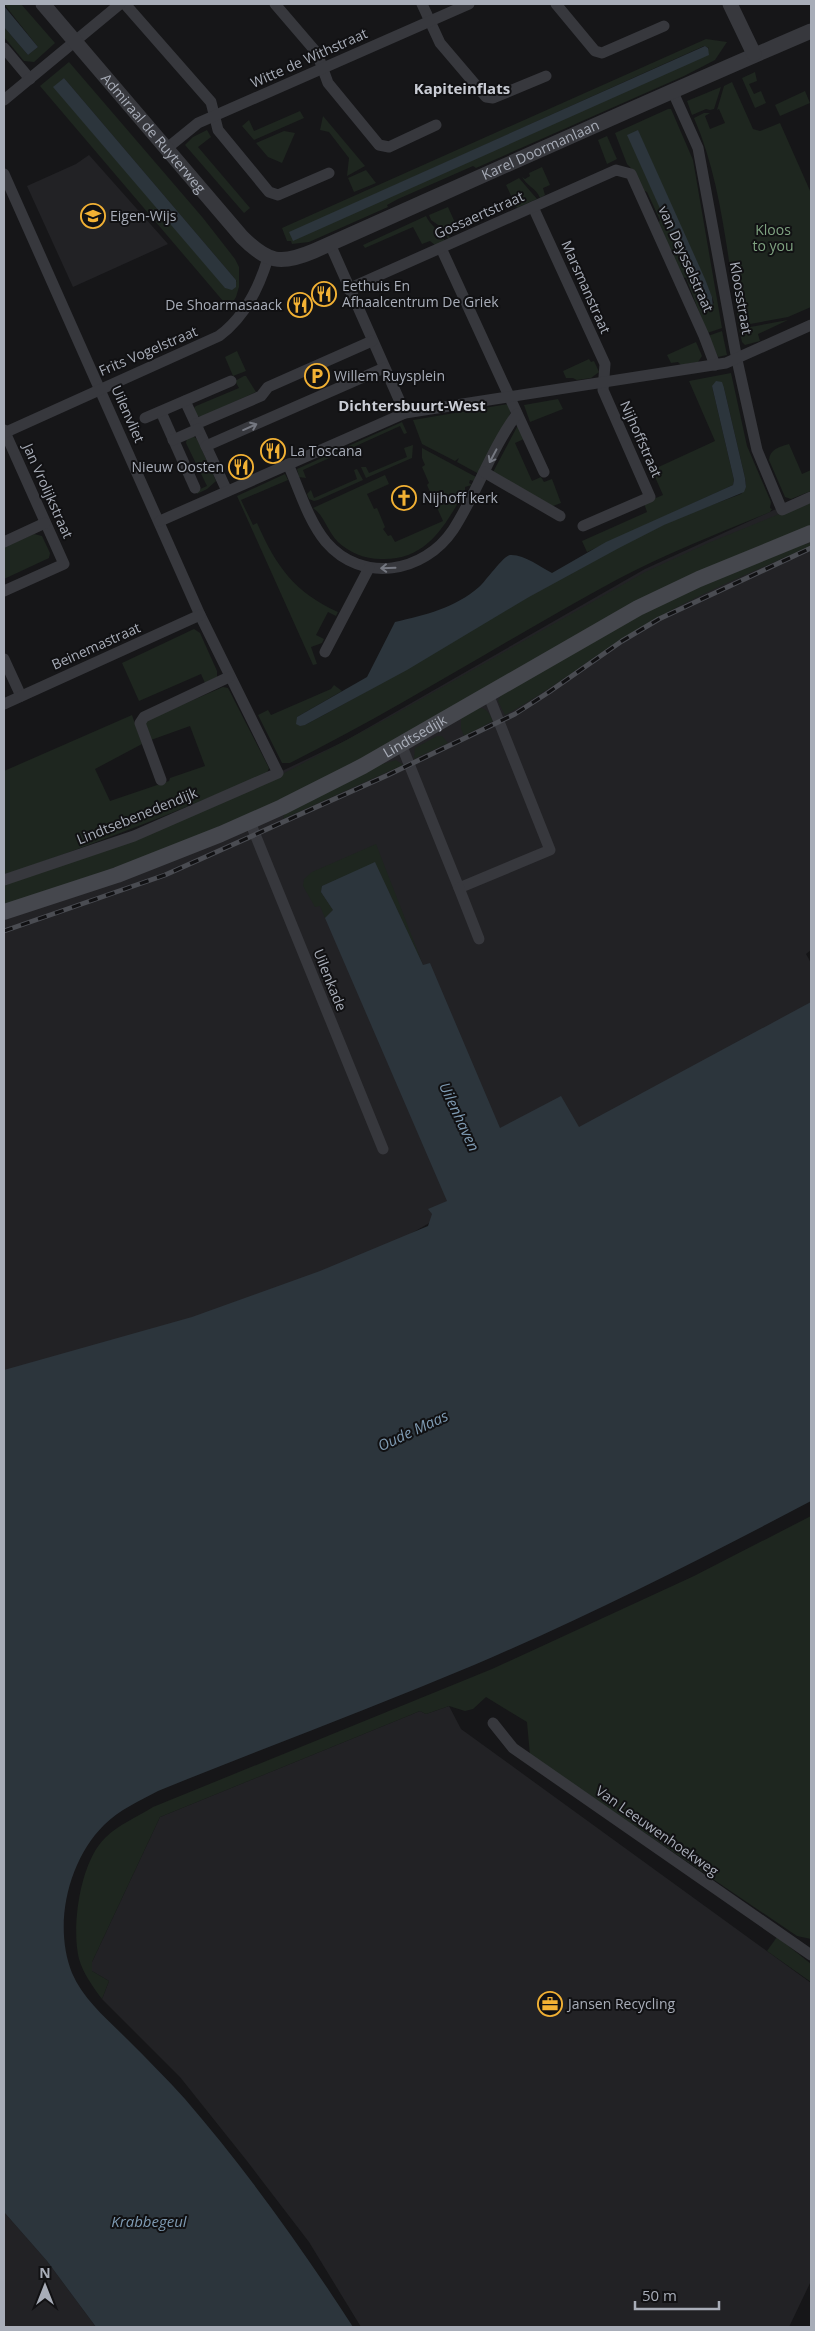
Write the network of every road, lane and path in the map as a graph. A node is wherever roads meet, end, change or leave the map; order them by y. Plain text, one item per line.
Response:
1 (43, 4) edge
2 (120, 4) edge
3 (125, 4) edge
4 (275, 4) edge
5 (422, 4) edge
6 (470, 4) edge
7 (556, 4) edge
8 (730, 4) edge
9 (429, 22) junction
10 (664, 26) dead end
11 (811, 31) edge
12 (76, 42) junction
13 (4, 48) edge
14 (754, 54) junction
15 (323, 68) junction
16 (546, 76) dead end
17 (30, 79) junction
18 (672, 90) junction
19 (4, 100) edge
20 (214, 117) junction
21 (436, 125) dead end
22 (166, 148) junction
23 (623, 171) joint
24 (329, 173) dead end
25 (4, 174) edge
26 (533, 207) junction
27 (330, 244) junction
28 (441, 248) junction
29 (268, 258) junction
30 (348, 289) junction
31 (811, 325) edge
32 (372, 341) junction
33 (736, 360) junction
34 (715, 365) junction
35 (384, 368) junction
36 (231, 381) dead end
37 (602, 381) junction
38 (100, 388) junction
39 (507, 396) junction
40 (185, 401) junction
41 (161, 412) junction
42 (405, 413) junction
43 (517, 414) junction
44 (146, 418) dead end
45 (197, 426) junction
46 (4, 432) edge
47 (173, 440) junction
48 (206, 446) junction
49 (288, 464) junction
50 (484, 472) junction
51 (544, 472) dead end
52 (195, 488) dead end
53 (227, 491) junction
54 (811, 497) edge
55 (560, 516) dead end
56 (160, 521) junction
57 (45, 523) junction
58 (583, 526) dead end
59 (811, 533) edge
60 (4, 542) edge
61 (368, 568) junction
62 (4, 591) edge
63 (200, 615) junction
64 (325, 652) dead end
65 (4, 659) edge
66 (229, 677) junction
67 (488, 694) junction
68 (21, 696) junction
69 (4, 704) edge
70 (401, 744) junction
71 (278, 773) joint
72 (161, 780) dead end
73 (250, 822) junction
74 (4, 880) edge
75 (458, 888) junction
76 (4, 912) edge
77 (479, 939) dead end
78 (382, 1149) dead end
79 (493, 1722) dead end
80 (811, 1955) edge

1 - 12 street, Admiraal de Ruyterweg
2 - 12 street
3 - 20 street
4 - 15 street
5 - 9 street
6 - 9 street, Witte de Withstraat
7 - 10 street
8 - 14 street
9 - 15 street, Witte de Withstraat
9 - 16 street
11 - 14 street, Karel Doormanlaan
12 - 17 street
12 - 22 street, Admiraal de Ruyterweg
13 - 17 street
14 - 18 street, Karel Doormanlaan
15 - 20 street, Witte de Withstraat
15 - 21 street
17 - 19 street
18 - 27 street, Karel Doormanlaan
18 - 33 street, Kloosstraat
20 - 22 street, Witte de Withstraat
20 - 24 street
22 - 29 street, Admiraal de Ruyterweg
23 - 26 street, Gossaertstraat
23 - 34 street, van Deysselstraat
25 - 38 street, Uilenvliet
26 - 28 street, Gossaertstraat
26 - 37 street, Marsmanstraat
27 - 29 street, Karel Doormanlaan
27 - 30 street
28 - 30 street, Gossaertstraat
28 - 39 street
29 - 38 street, Frits Vogelstraat
30 - 32 street
31 - 33 street
32 - 35 street
32 - 45 street
33 - 34 street
33 - 54 street, Kloosstraat
34 - 37 street
35 - 42 street
48 -> 35 street
36 - 40 street
37 - 39 street
37 - 58 street, Nijhoffstraat
38 - 46 street, Frits Vogelstraat
38 - 56 street, Uilenvliet
39 - 42 street
39 - 43 street
40 - 41 street
40 - 45 street
41 - 44 street
41 - 47 street
42 - 49 street
43 -> 50 street
43 - 51 street
45 - 47 street
45 - 48 street
46 - 57 street, Jan Vrolijkstraat
47 - 52 street
48 - 53 street
49 - 53 street
49 - 61 street
50 - 55 street
50 -> 61 street
53 - 56 street
56 - 63 street, Uilenvliet
57 - 60 street
57 - 62 street, Jan Vrolijkstraat
59 - 67 main road, Lindtsedijk
61 - 64 street
63 - 66 street, Uilenvliet
63 - 68 street, Beinemastraat
65 - 68 street
66 - 71 street, Uilenvliet
66 - 72 street
67 - 70 main road, Lindtsedijk
67 - 75 street
68 - 69 street, Beinemastraat
70 - 73 main road, Lindtsedijk
70 - 75 street
71 - 74 street, Lindtsebenedendijk
73 - 76 main road, Lindtsedijk
73 - 78 street, Uilenkade
75 - 77 street
79 - 80 street, Van Leeuwenhoekweg

